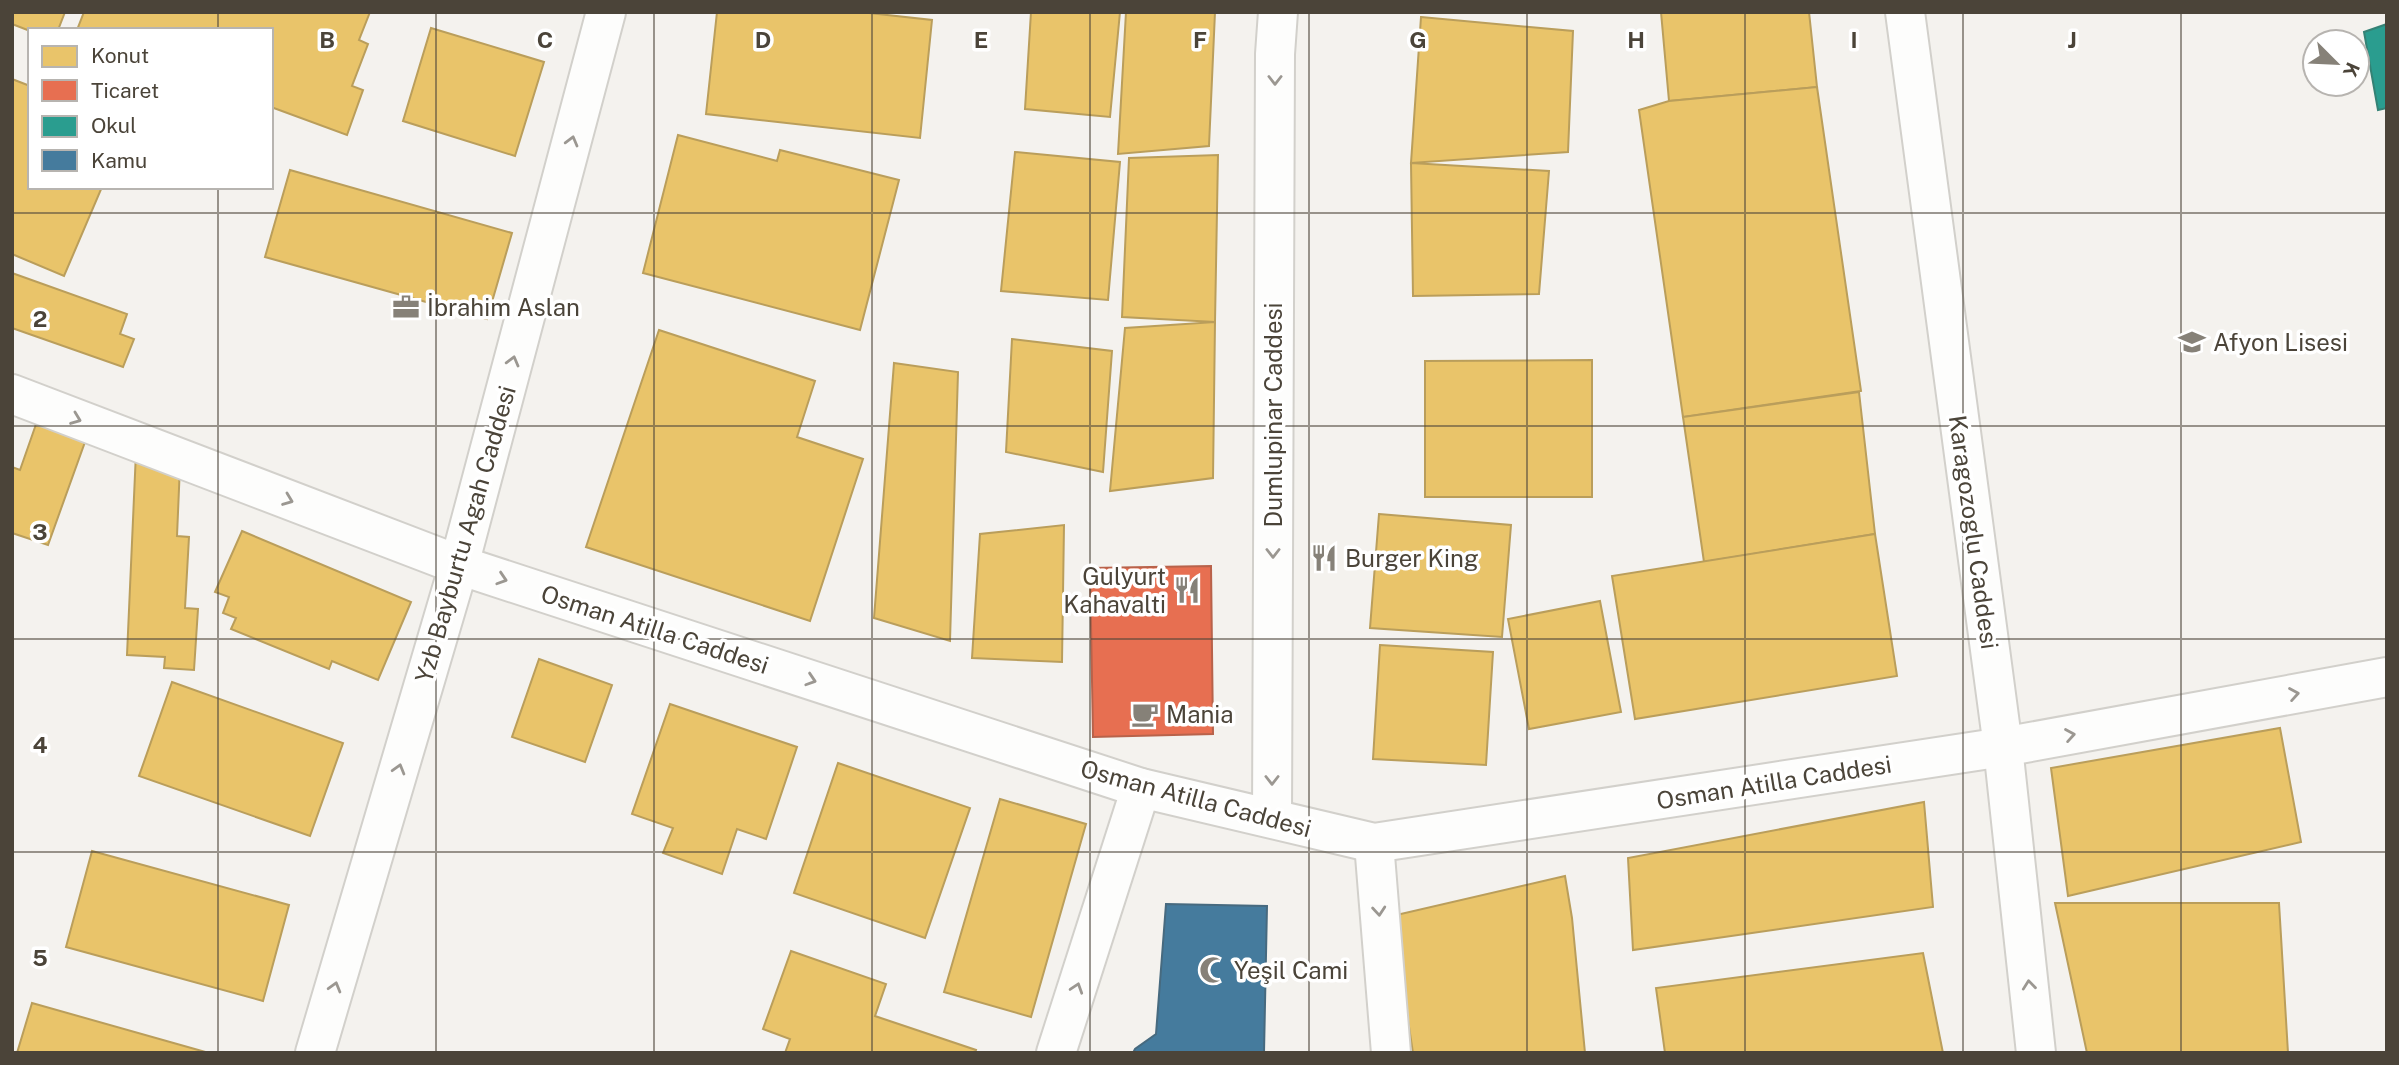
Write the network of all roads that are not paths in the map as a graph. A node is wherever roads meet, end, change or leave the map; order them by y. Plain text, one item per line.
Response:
1 (606, 12) edge
2 (1278, 12) edge
3 (1905, 12) edge
4 (12, 394) edge
5 (459, 565) junction
6 (2387, 677) edge
7 (2003, 747) junction
8 (1141, 788) junction
9 (1272, 818) junction
10 (1374, 843) junction
11 (315, 1053) edge
12 (1056, 1053) edge
13 (1391, 1053) edge
14 (2036, 1053) edge

5 -> 1 street, Yzb Bayburtu Agah Caddesi
2 -> 9 street, Dumlupinar Caddesi
3 - 7 street, Karagozoglu Caddesi
4 -> 5 street, Osman Atilla Caddesi
5 -> 8 street, Osman Atilla Caddesi
11 -> 5 street, Yzb Bayburtu Agah Caddesi
7 -> 6 street, Osman Atilla Caddesi
7 - 10 street, Osman Atilla Caddesi
14 -> 7 street, Karagozoglu Caddesi
8 - 9 street, Osman Atilla Caddesi
12 -> 8 street
9 - 10 street, Osman Atilla Caddesi
10 -> 13 street

